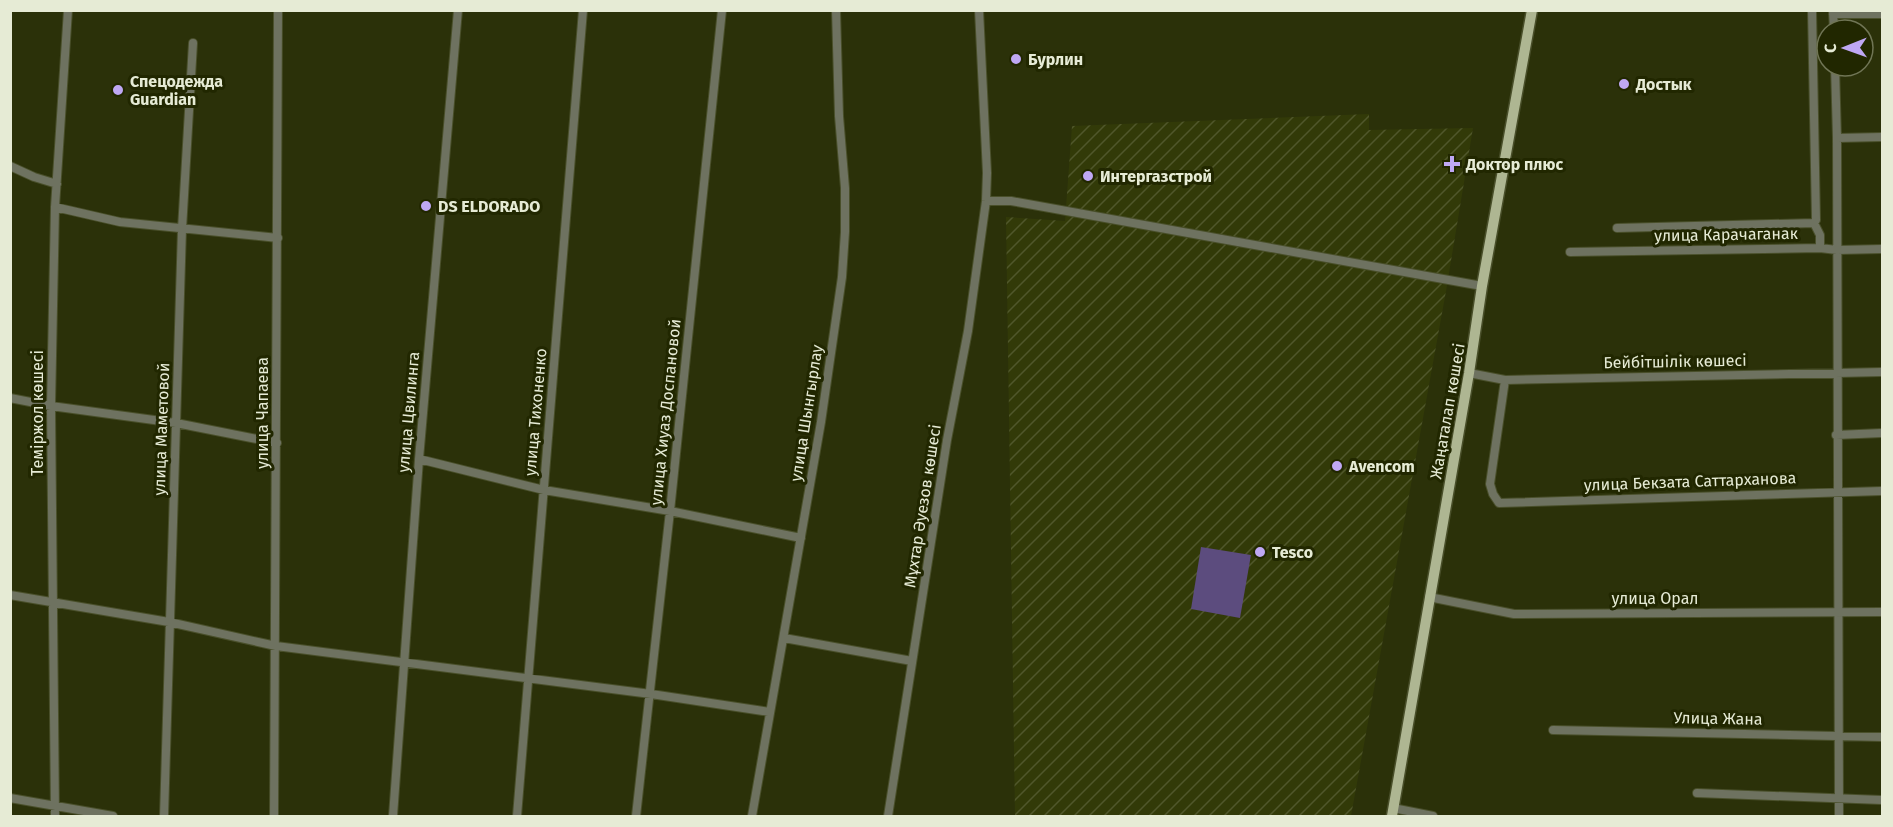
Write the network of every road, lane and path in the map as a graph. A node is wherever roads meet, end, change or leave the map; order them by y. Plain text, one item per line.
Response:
1 (68, 10) edge
2 (278, 10) edge
3 (458, 10) edge
4 (583, 10) edge
5 (722, 10) edge
6 (836, 10) edge
7 (979, 10) edge
8 (1532, 10) edge
9 (1812, 10) edge
10 (1833, 12) edge
11 (1882, 14) edge
12 (193, 43) dead end
13 (1835, 78) edge
14 (1882, 137) edge
15 (1837, 138) junction
16 (10, 166) edge
17 (57, 184) junction
18 (986, 201) junction
19 (55, 207) junction
20 (1814, 223) junction
21 (1617, 228) dead end
22 (182, 229) junction
23 (278, 238) junction
24 (1820, 248) junction
25 (1882, 249) edge
26 (1837, 250) junction
27 (1570, 252) dead end
28 (1482, 286) junction
29 (1882, 372) edge
30 (1469, 373) junction
31 (1838, 374) junction
32 (1505, 380) junction
33 (10, 398) edge
34 (51, 406) junction
35 (176, 423) junction
36 (1882, 433) edge
37 (1836, 435) junction
38 (277, 443) junction
39 (419, 459) junction
40 (544, 490) junction
41 (1838, 491) junction
42 (1882, 491) edge
43 (670, 511) junction
44 (801, 538) junction
45 (10, 595) edge
46 (1429, 597) junction
47 (52, 601) junction
48 (1839, 612) junction
49 (1882, 612) edge
50 (169, 622) junction
51 (784, 638) junction
52 (276, 646) junction
53 (912, 662) junction
54 (404, 664) junction
55 (529, 679) junction
56 (651, 694) junction
57 (770, 712) junction
58 (1553, 730) dead end
59 (1839, 736) junction
60 (1882, 737) edge
61 (1697, 793) dead end
62 (10, 798) edge
63 (1839, 798) junction
64 (1882, 800) edge
65 (55, 806) junction
66 (1393, 812) edge
67 (55, 816) edge
68 (113, 816) edge
69 (164, 816) edge
70 (274, 816) edge
71 (393, 816) edge
72 (517, 816) edge
73 (636, 816) edge
74 (752, 816) edge
75 (888, 816) edge
76 (1433, 816) edge
77 (1839, 816) edge

1 - 17 street, Теміржол көшесі
2 - 23 street, улица Чапаева
3 - 39 street, улица Цвилинга
4 - 40 street, улица Тихоненко
5 - 43 street, улица Хиуаз Доспановой
6 - 44 street, улица Шынгырлау
7 - 18 street, Мұхтар Әуезов көшесі
8 - 28 main road, Жаңаталап көшесі
9 - 20 street
10 - 11 street
12 - 22 street, улица Маметовой
13 - 15 street
14 - 15 street
15 - 26 street
16 - 17 street
17 - 19 street, Теміржол көшесі
18 - 28 street
18 - 53 street, Мұхтар Әуезов көшесі
19 - 22 street
19 - 34 street, Теміржол көшесі
20 - 21 street
20 - 24 street
22 - 23 street
22 - 35 street, улица Маметовой
23 - 38 street, улица Чапаева
24 - 26 street, улица Карачаганак
24 - 27 street, улица Карачаганак
25 - 26 street, улица Карачаганак
26 - 31 street
28 - 30 main road, Жаңаталап көшесі
29 - 31 street, Бейбітшілік көшесі
30 - 32 street, Бейбітшілік көшесі
30 - 46 main road, Жаңаталап көшесі
31 - 32 street, Бейбітшілік көшесі
31 - 37 street
32 - 41 street, улица Бекзата Саттарханова
33 - 34 street
34 - 35 street
34 - 47 street, Теміржол көшесі
35 - 38 street
35 - 50 street, улица Маметовой
36 - 37 street
37 - 41 street
38 - 52 street, улица Чапаева
39 - 40 street
39 - 54 street, улица Цвилинга
40 - 43 street
40 - 55 street, улица Тихоненко
41 - 42 street, улица Бекзата Саттарханова
41 - 48 street
43 - 44 street
43 - 56 street, улица Хиуаз Доспановой
44 - 51 street, улица Шынгырлау
45 - 47 street
46 - 48 street, улица Орал
46 - 66 main road, Жаңаталап көшесі
47 - 50 street
47 - 65 street, Теміржол көшесі
48 - 49 street, улица Орал
48 - 59 street
50 - 52 street
50 - 69 street, улица Маметовой
51 - 53 street
51 - 57 street, улица Шынгырлау
52 - 54 street
52 - 70 street, улица Чапаева
53 - 75 street, Мұхтар Әуезов көшесі
54 - 55 street
54 - 71 street, улица Цвилинга
55 - 56 street
55 - 72 street, улица Тихоненко
56 - 57 street
56 - 73 street, улица Хиуаз Доспановой
57 - 74 street, улица Шынгырлау
58 - 59 street, Улица Жана
59 - 60 street, Улица Жана
59 - 63 street
61 - 63 street
62 - 65 street
63 - 64 street
63 - 77 street
65 - 67 street, Теміржол көшесі
65 - 68 street
66 - 76 street

